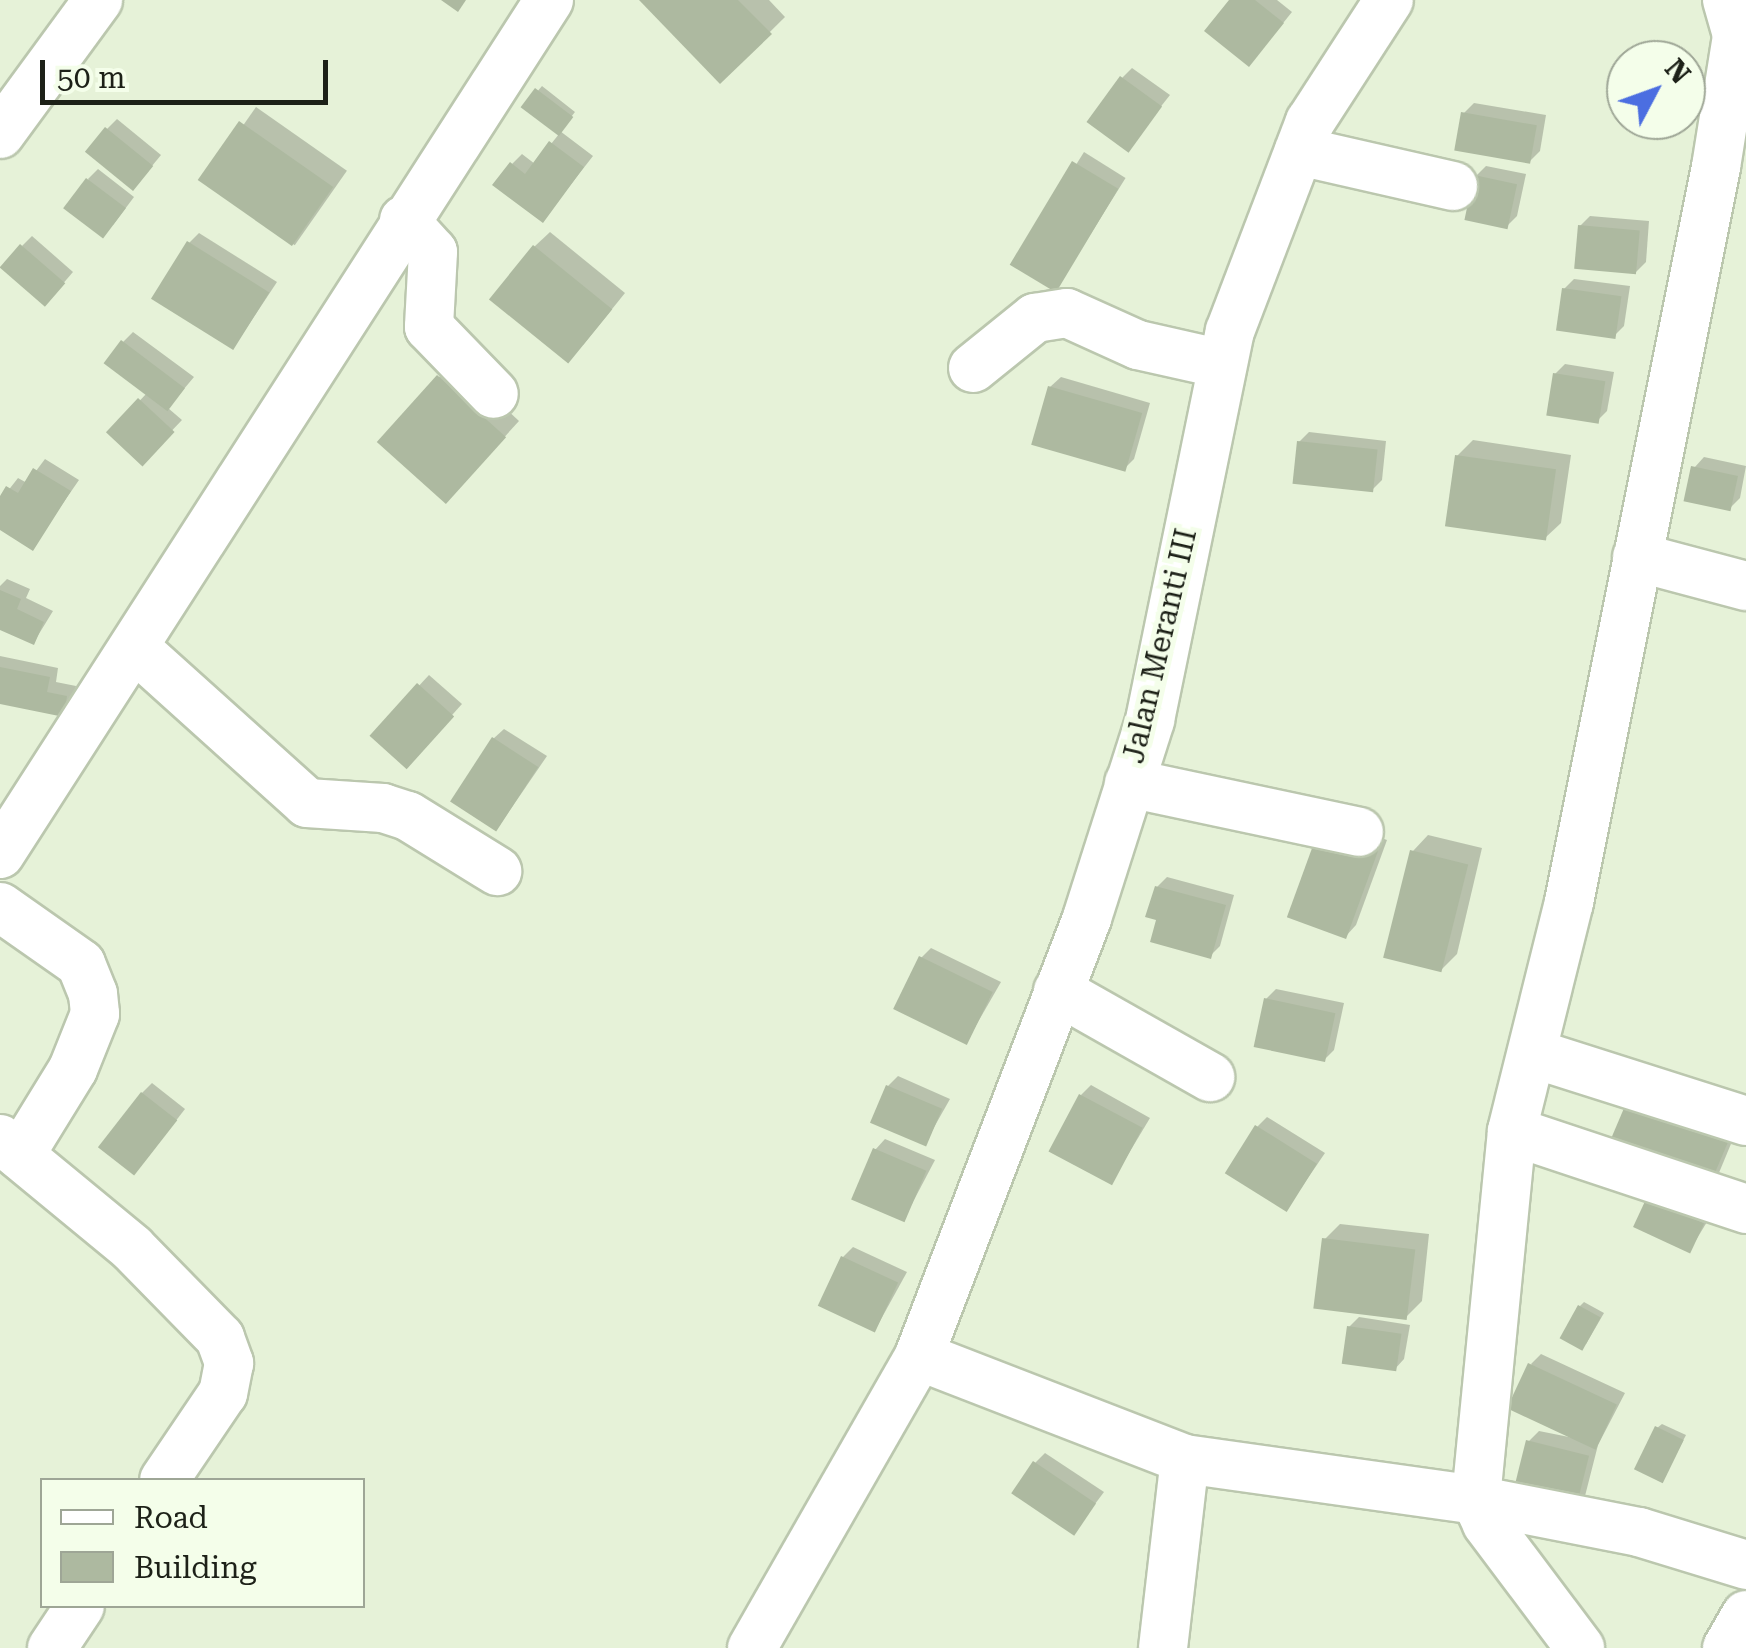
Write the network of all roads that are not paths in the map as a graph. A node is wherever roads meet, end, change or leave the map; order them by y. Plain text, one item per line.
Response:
1 (56, 0) edge
2 (98, 0) edge
3 (549, 0) edge
4 (1389, 0) edge
5 (1737, 26) edge
6 (55, 51) junction
7 (0, 134) edge
8 (1299, 152) junction
9 (1453, 186) dead end
10 (404, 220) junction
11 (1222, 364) junction
12 (972, 368) dead end
13 (494, 394) dead end
14 (1636, 557) junction
15 (1746, 586) edge
16 (134, 647) junction
17 (1129, 782) junction
18 (1359, 832) dead end
19 (0, 854) edge
20 (497, 870) dead end
21 (0, 907) edge
22 (1058, 990) junction
23 (1532, 1052) junction
24 (1210, 1077) dead end
25 (1746, 1121) edge
26 (1512, 1131) junction
27 (10, 1147) edge
28 (1746, 1208) edge
29 (919, 1356) junction
30 (1185, 1460) junction
31 (165, 1478) edge
32 (1476, 1500) junction
33 (1746, 1565) edge
34 (79, 1608) edge
35 (1746, 1615) edge
36 (52, 1648) edge
37 (752, 1648) edge
38 (1163, 1648) edge
39 (1580, 1648) edge
40 (1727, 1648) edge

1 - 6 street
2 - 6 street
3 - 10 street
4 - 8 street, Jalan Meranti III
5 - 14 street
6 - 7 street
8 - 9 street
8 - 11 street, Jalan Meranti III
10 - 13 street
10 - 16 street
11 - 12 street
11 - 17 street, Jalan Meranti III
14 - 15 street
14 - 23 street
16 - 19 street
16 - 20 street
17 - 18 street
17 - 22 street, Jalan Meranti III
21 - 27 street
22 - 24 street
22 - 29 street, Jalan Meranti III
23 - 25 street
23 - 26 street
26 - 28 street
26 - 32 street
27 - 31 street
29 - 30 street
29 - 37 street, Jalan Meranti III
30 - 32 street
30 - 38 street
32 - 33 street
32 - 39 street
34 - 36 street
35 - 40 street

